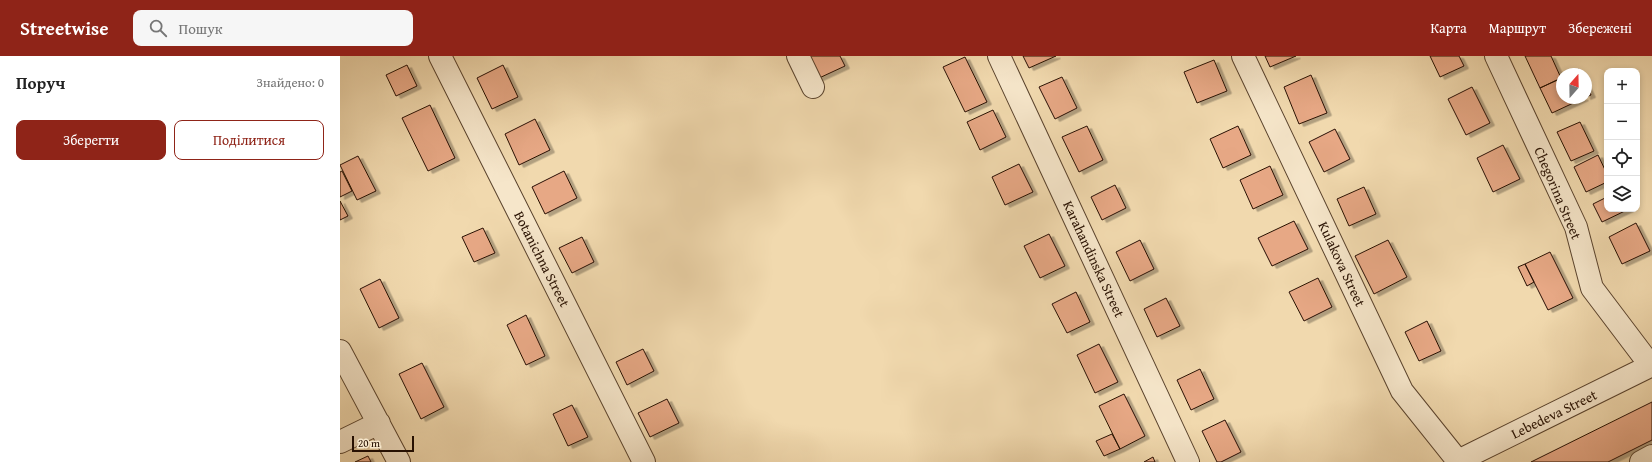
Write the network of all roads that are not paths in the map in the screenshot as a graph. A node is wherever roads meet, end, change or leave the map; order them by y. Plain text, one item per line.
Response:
1 (440, 56) edge
2 (798, 56) edge
3 (999, 56) edge
4 (1243, 56) edge
5 (1496, 56) edge
6 (813, 87) dead end
7 (340, 351) edge
8 (1651, 366) edge
9 (379, 422) junction
10 (340, 442) edge
11 (1652, 456) edge
12 (1466, 460) edge
13 (399, 462) edge
14 (644, 462) edge
15 (1188, 462) edge
16 (1640, 462) edge

1 - 14 street, Botanichna Street
2 - 6 street
3 - 15 street, Karahandinska Street
4 - 12 street, Kulakova Street
5 - 8 street, Chegorina Street
7 - 9 street
8 - 12 street, Lebedeva Street
9 - 10 street
9 - 13 street
11 - 16 street

